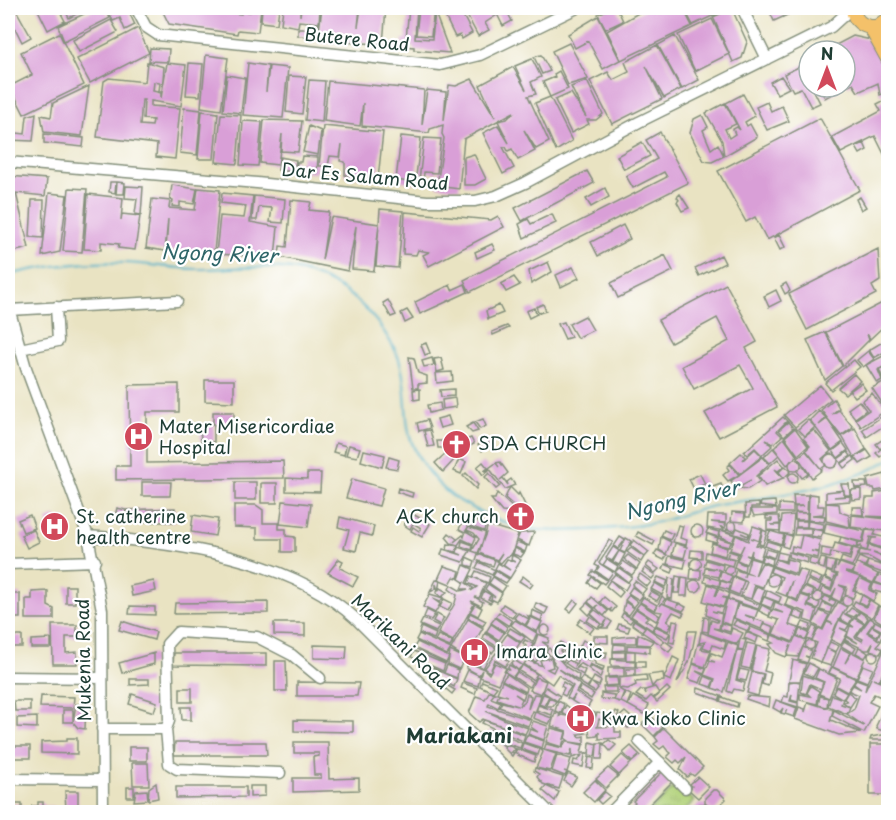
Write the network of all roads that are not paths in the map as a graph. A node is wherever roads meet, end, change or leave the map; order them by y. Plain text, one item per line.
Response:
1 (136, 8) edge
2 (577, 8) edge
3 (742, 8) edge
4 (854, 12) edge
5 (888, 19) edge
6 (871, 28) junction
7 (767, 59) junction
8 (888, 59) edge
9 (8, 162) edge
10 (177, 301) dead end
11 (8, 307) edge
12 (56, 307) junction
13 (20, 349) junction
14 (88, 536) junction
15 (94, 561) junction
16 (8, 564) edge
17 (8, 677) edge
18 (102, 678) junction
19 (320, 678) dead end
20 (102, 729) junction
21 (166, 729) junction
22 (639, 741) dead end
23 (660, 762) junction
24 (280, 773) dead end
25 (8, 779) edge
26 (102, 780) junction
27 (685, 788) dead end
28 (615, 811) edge
29 (103, 813) edge
30 (549, 813) edge

1 - 2 street, Butere Road
3 - 7 street
4 - 6 main road
4 - 7 street, Dar Es Salam Road
5 - 6 main road
6 - 8 main road
7 - 9 street, Dar Es Salam Road
10 - 12 street
11 - 12 street
11 - 13 street, Mukenia Road
12 - 13 street
13 - 14 street, Mukenia Road
14 - 15 street, Mukenia Road
14 - 30 street, Marikani Road
15 - 16 street
15 - 18 street, Mukenia Road
17 - 18 street
18 - 20 street, Mukenia Road
19 - 21 street
20 - 21 street
20 - 26 street, Mukenia Road
21 - 24 street
22 - 23 street
23 - 27 street
23 - 28 street
25 - 26 street
26 - 29 street, Mukenia Road

